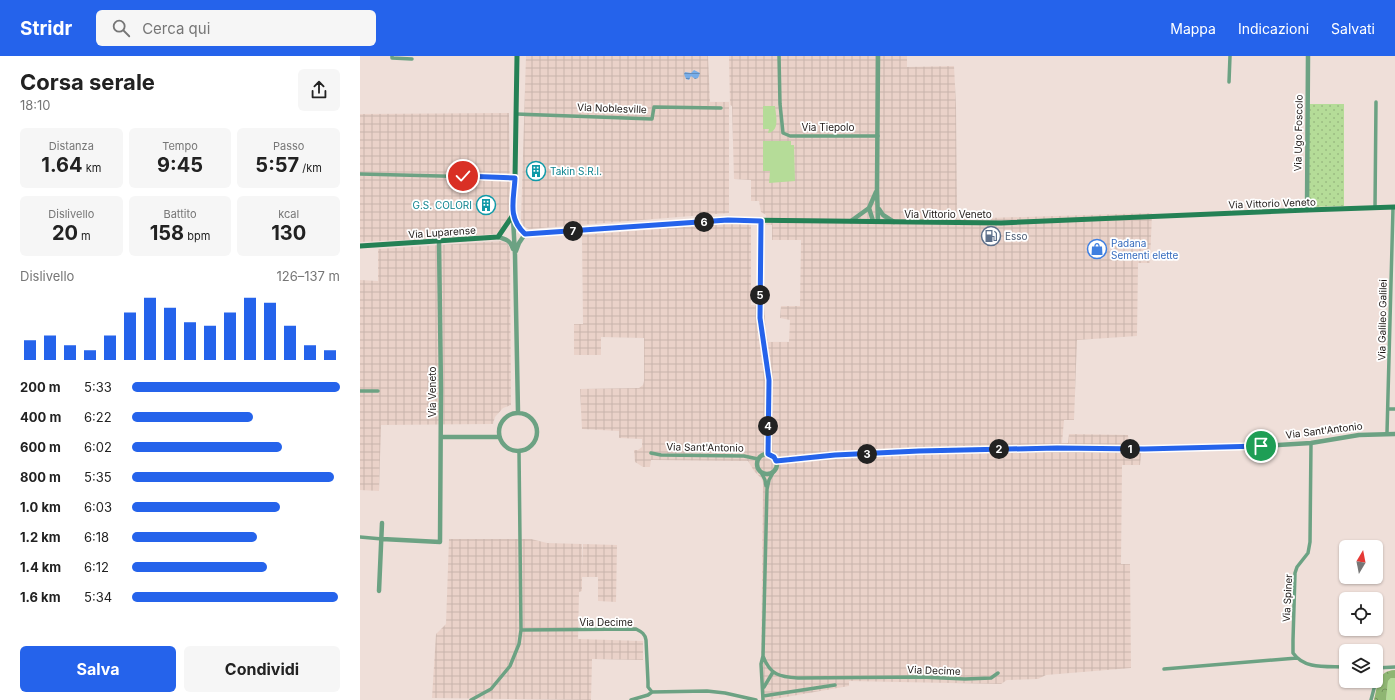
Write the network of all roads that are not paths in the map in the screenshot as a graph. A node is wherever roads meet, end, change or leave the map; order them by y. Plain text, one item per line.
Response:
1 (392, 56) edge
2 (517, 56) edge
3 (779, 56) edge
4 (878, 56) edge
5 (1230, 56) edge
6 (1308, 56) edge
7 (412, 59) dead end
8 (1229, 82) dead end
9 (1376, 102) dead end
10 (721, 108) dead end
11 (516, 114) junction
12 (878, 136) junction
13 (360, 174) edge
14 (515, 178) junction
15 (877, 189) junction
16 (869, 208) junction
17 (1375, 208) junction
18 (1394, 208) edge
19 (879, 209) junction
20 (1307, 210) junction
21 (513, 215) junction
22 (761, 221) junction
23 (851, 221) junction
24 (876, 221) junction
25 (894, 222) junction
26 (525, 234) junction
27 (498, 237) junction
28 (439, 241) junction
29 (360, 246) edge
30 (515, 255) junction
31 (1393, 273) edge
32 (378, 391) dead end
33 (360, 392) edge
34 (1388, 409) junction
35 (1395, 409) edge
36 (518, 412) junction
37 (1387, 433) junction
38 (1395, 434) edge
39 (441, 436) junction
40 (499, 437) junction
41 (1311, 442) junction
42 (519, 451) junction
43 (651, 453) dead end
44 (768, 454) junction
45 (758, 459) junction
46 (776, 461) junction
47 (774, 471) junction
48 (761, 472) junction
49 (767, 490) junction
50 (382, 523) dead end
51 (360, 537) edge
52 (382, 540) junction
53 (379, 591) dead end
54 (521, 630) junction
55 (763, 656) junction
56 (1297, 658) junction
57 (1339, 667) edge
58 (1395, 667) edge
59 (1383, 668) edge
60 (770, 669) junction
61 (1164, 670) dead end
62 (773, 672) junction
63 (998, 673) dead end
64 (762, 676) junction
65 (835, 685) dead end
66 (1374, 688) edge
67 (763, 690) junction
68 (652, 692) junction
69 (763, 698) edge
70 (471, 700) edge
71 (631, 700) edge
72 (756, 700) edge
73 (1371, 700) edge

1 - 7 street
2 - 11 main road
3 - 12 street, Via Tiepolo
4 - 12 street
5 - 8 street
6 - 20 street, Via Ugo Foscolo
9 - 17 street
10 - 11 street, Via Noblesville
11 - 14 main road
12 - 15 street
13 - 14 street
14 - 21 main road
15 - 16 street
15 - 19 street
16 - 23 street
16 - 24 street
17 - 18 main road, Via Vittorio Veneto
17 - 20 main road, Via Vittorio Veneto
18 - 31 street, Via Galileo Galilei
19 - 24 street
19 - 25 street
20 - 25 main road, Via Vittorio Veneto
21 - 26 main road
21 - 27 main road
21 - 30 street
22 - 23 main road, Via Vittorio Veneto
22 - 26 main road, Via Vittorio Veneto
22 - 44 street
23 - 24 main road, Via Vittorio Veneto
24 - 25 main road, Via Vittorio Veneto
26 - 30 street
27 - 28 main road, Via Luparense
27 - 30 street
28 - 29 main road, Via Luparense
28 - 39 street, Via Veneto
30 - 36 street
31 - 34 street, Via Galileo Galilei
32 - 33 street
34 - 35 street
34 - 37 street, Via Galileo Galilei
36 - 40 street
36 - 42 street
37 - 38 street, Via Sant'Antonio
37 - 41 street, Via Sant'Antonio
39 - 40 street
39 - 52 street, Via Veneto
40 - 42 street
41 - 46 street, Via Sant'Antonio
41 - 56 street, Via Spiner
42 - 54 street
43 - 45 street, Via Sant'Antonio
44 - 45 street
44 - 46 street
45 - 48 street
46 - 47 street
47 - 48 street
47 - 49 street, Via Decime
48 - 49 street, Via Decime
49 - 55 street, Via Decime
50 - 52 street
51 - 52 street
52 - 53 street
54 - 68 street, Via Decime
54 - 70 street
55 - 60 street, Via Decime
55 - 64 street, Via Decime
56 - 57 street
56 - 61 street
58 - 59 street
60 - 62 street, Via Decime
60 - 64 street
62 - 63 street, Via Decime
62 - 67 street, Via Decime
64 - 67 street, Via Decime
65 - 69 street
66 - 73 street
67 - 69 street, Via Decime
68 - 71 street
68 - 72 street

